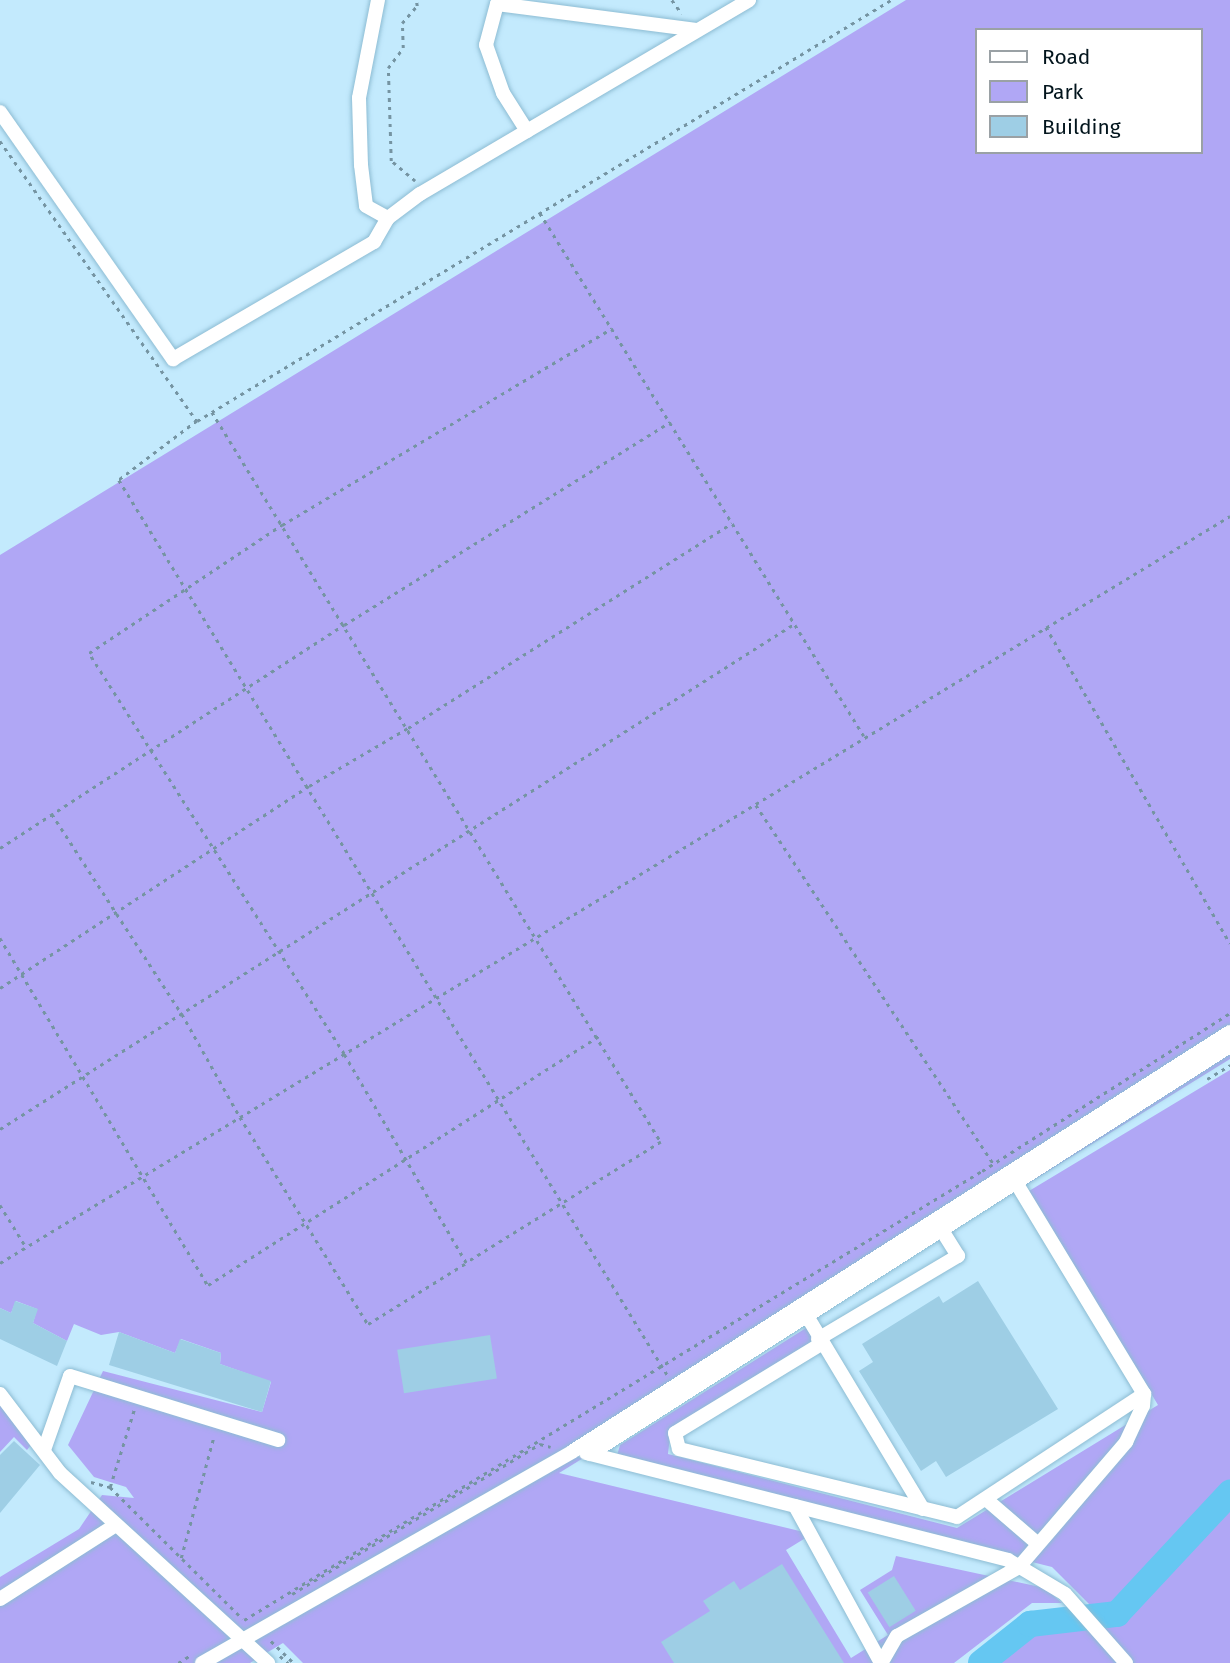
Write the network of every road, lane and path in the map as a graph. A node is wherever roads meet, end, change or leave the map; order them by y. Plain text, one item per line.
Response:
1 (378, 0) edge
2 (748, 0) edge
3 (891, 0) edge
4 (696, 30) junction
5 (0, 112) edge
6 (527, 131) junction
7 (0, 141) edge
8 (540, 213) junction
9 (388, 218) junction
10 (611, 328) junction
11 (212, 412) junction
12 (197, 421) junction
13 (670, 422) junction
14 (1230, 516) edge
15 (732, 523) junction
16 (282, 525) junction
17 (185, 587) junction
18 (794, 624) junction
19 (344, 625) junction
20 (1046, 627) junction
21 (248, 688) junction
22 (408, 729) junction
23 (865, 738) junction
24 (151, 750) junction
25 (309, 786) junction
26 (756, 805) junction
27 (52, 814) junction
28 (472, 832) junction
29 (0, 848) edge
30 (211, 850) junction
31 (375, 893) junction
32 (117, 912) junction
33 (537, 937) junction
34 (0, 939) edge
35 (1230, 943) edge
36 (277, 954) junction
37 (24, 972) junction
38 (0, 988) edge
39 (439, 996) junction
40 (1230, 1013) edge
41 (182, 1014) junction
42 (1230, 1031) edge
43 (599, 1036) junction
44 (1230, 1046) edge
45 (344, 1054) junction
46 (86, 1075) junction
47 (501, 1097) junction
48 (240, 1117) junction
49 (0, 1129) edge
50 (405, 1158) junction
51 (997, 1170) junction
52 (143, 1176) junction
53 (1016, 1183) junction
54 (565, 1202) junction
55 (0, 1205) edge
56 (304, 1221) junction
57 (942, 1230) junction
58 (26, 1247) junction
59 (0, 1263) edge
60 (466, 1263) junction
61 (807, 1316) junction
62 (820, 1342) junction
63 (661, 1365) junction
64 (674, 1388) junction
65 (0, 1394) edge
66 (1144, 1394) junction
67 (138, 1397) junction
68 (218, 1422) junction
69 (278, 1440) dead end
70 (44, 1450) junction
71 (571, 1452) junction
72 (590, 1454) junction
73 (85, 1480) dead end
74 (110, 1487) junction
75 (987, 1500) junction
76 (795, 1506) junction
77 (923, 1509) junction
78 (114, 1527) junction
79 (1038, 1544) junction
80 (181, 1558) junction
81 (1019, 1567) junction
82 (0, 1599) edge
83 (246, 1628) junction
84 (201, 1656) edge
85 (882, 1662) edge
86 (178, 1663) edge
87 (268, 1663) edge
88 (288, 1663) edge
89 (294, 1663) edge
90 (1126, 1663) edge

1 - 9 street
2 - 4 street
3 - 8 path
4 - 6 street
4 - 6 street
5 - 9 street
6 - 9 street
7 - 12 path
8 - 10 path
8 - 11 path
10 - 13 path
10 - 16 path
11 - 12 path
11 - 16 path
12 - 17 path
13 - 15 path
13 - 19 path
14 - 20 path
15 - 18 path
15 - 22 path
16 - 17 path
16 - 19 path
17 - 21 path
17 - 24 path
18 - 23 path
18 - 28 path
19 - 21 path
19 - 22 path
20 - 23 path
20 - 35 path
21 - 24 path
21 - 25 path
22 - 25 path
22 - 28 path
23 - 26 path
24 - 27 path
24 - 30 path
25 - 30 path
25 - 31 path
26 - 33 path
26 - 51 path
27 - 29 path
27 - 32 path
28 - 31 path
28 - 33 path
30 - 32 path
30 - 36 path
31 - 36 path
31 - 39 path
32 - 37 path
32 - 41 path
33 - 39 path
33 - 43 path
34 - 37 path
36 - 41 path
36 - 45 path
37 - 38 path
37 - 46 path
39 - 45 path
39 - 47 path
40 - 51 path
41 - 46 path
41 - 48 path
42 - 51 street
43 - 47 path
43 - 54 path
44 - 53 street
45 - 48 path
45 - 50 path
46 - 49 path
46 - 52 path
47 - 50 path
47 - 54 path
48 - 52 path
48 - 56 path
50 - 56 path
50 - 60 path
51 - 63 path
51 - 64 street
52 - 56 path
52 - 58 path
53 - 57 street
53 - 66 street
54 - 60 path
54 - 63 path
55 - 58 path
56 - 60 path
57 - 61 street
57 - 62 street
58 - 59 path
61 - 62 street
61 - 72 street
62 - 77 street
62 - 77 street
63 - 64 path
63 - 83 path
64 - 71 street
65 - 70 street
66 - 75 street
66 - 79 street
67 - 68 street
67 - 70 street
67 - 74 path
68 - 69 street
68 - 80 path
70 - 78 street
71 - 72 street
71 - 83 street
71 - 83 path
72 - 76 street
73 - 74 path
74 - 80 path
75 - 77 street
75 - 79 street
76 - 81 street
76 - 85 street
78 - 82 street
78 - 83 street
79 - 81 street
80 - 83 path
81 - 85 street
81 - 90 street
83 - 84 street
83 - 87 street
83 - 88 path
83 - 89 path
84 - 86 path

